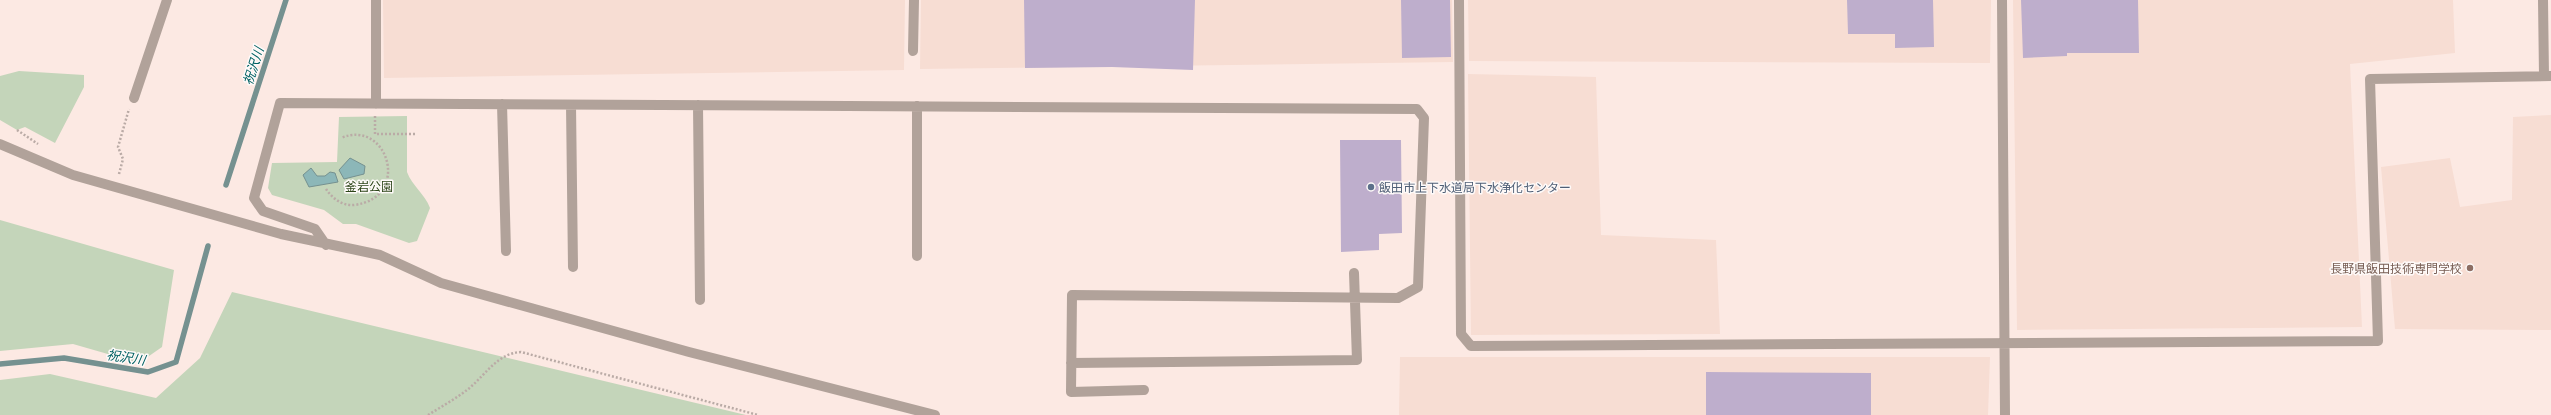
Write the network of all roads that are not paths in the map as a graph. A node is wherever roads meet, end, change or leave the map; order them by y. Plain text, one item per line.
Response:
1 (167, 0) edge
2 (376, 0) edge
3 (914, 0) edge
4 (1459, 0) edge
5 (2002, 0) edge
6 (2543, 0) edge
7 (913, 52) dead end
8 (2547, 76) edge
9 (134, 98) road end
10 (376, 104) junction
11 (502, 104) junction
12 (571, 105) junction
13 (698, 105) junction
14 (917, 106) junction
15 (0, 144) edge
16 (326, 245) junction
17 (506, 251) dead end
18 (917, 256) dead end
19 (573, 267) dead end
20 (1354, 272) dead end
21 (1355, 298) junction
22 (700, 300) dead end
23 (2004, 344) junction
24 (1071, 363) junction
25 (1144, 390) dead end
26 (935, 415) edge
27 (2005, 415) edge

1 - 9 street
2 - 10 street
3 - 7 street
4 - 23 street
5 - 23 street
6 - 8 street
8 - 23 street
10 - 11 street
10 - 16 street
11 - 12 street
11 - 17 street
12 - 13 street
12 - 19 street
13 - 14 street
13 - 22 street
14 - 18 street
14 - 21 street
15 - 16 street
16 - 26 street
20 - 21 street
21 - 24 street
21 - 24 street
23 - 27 street
24 - 25 street

